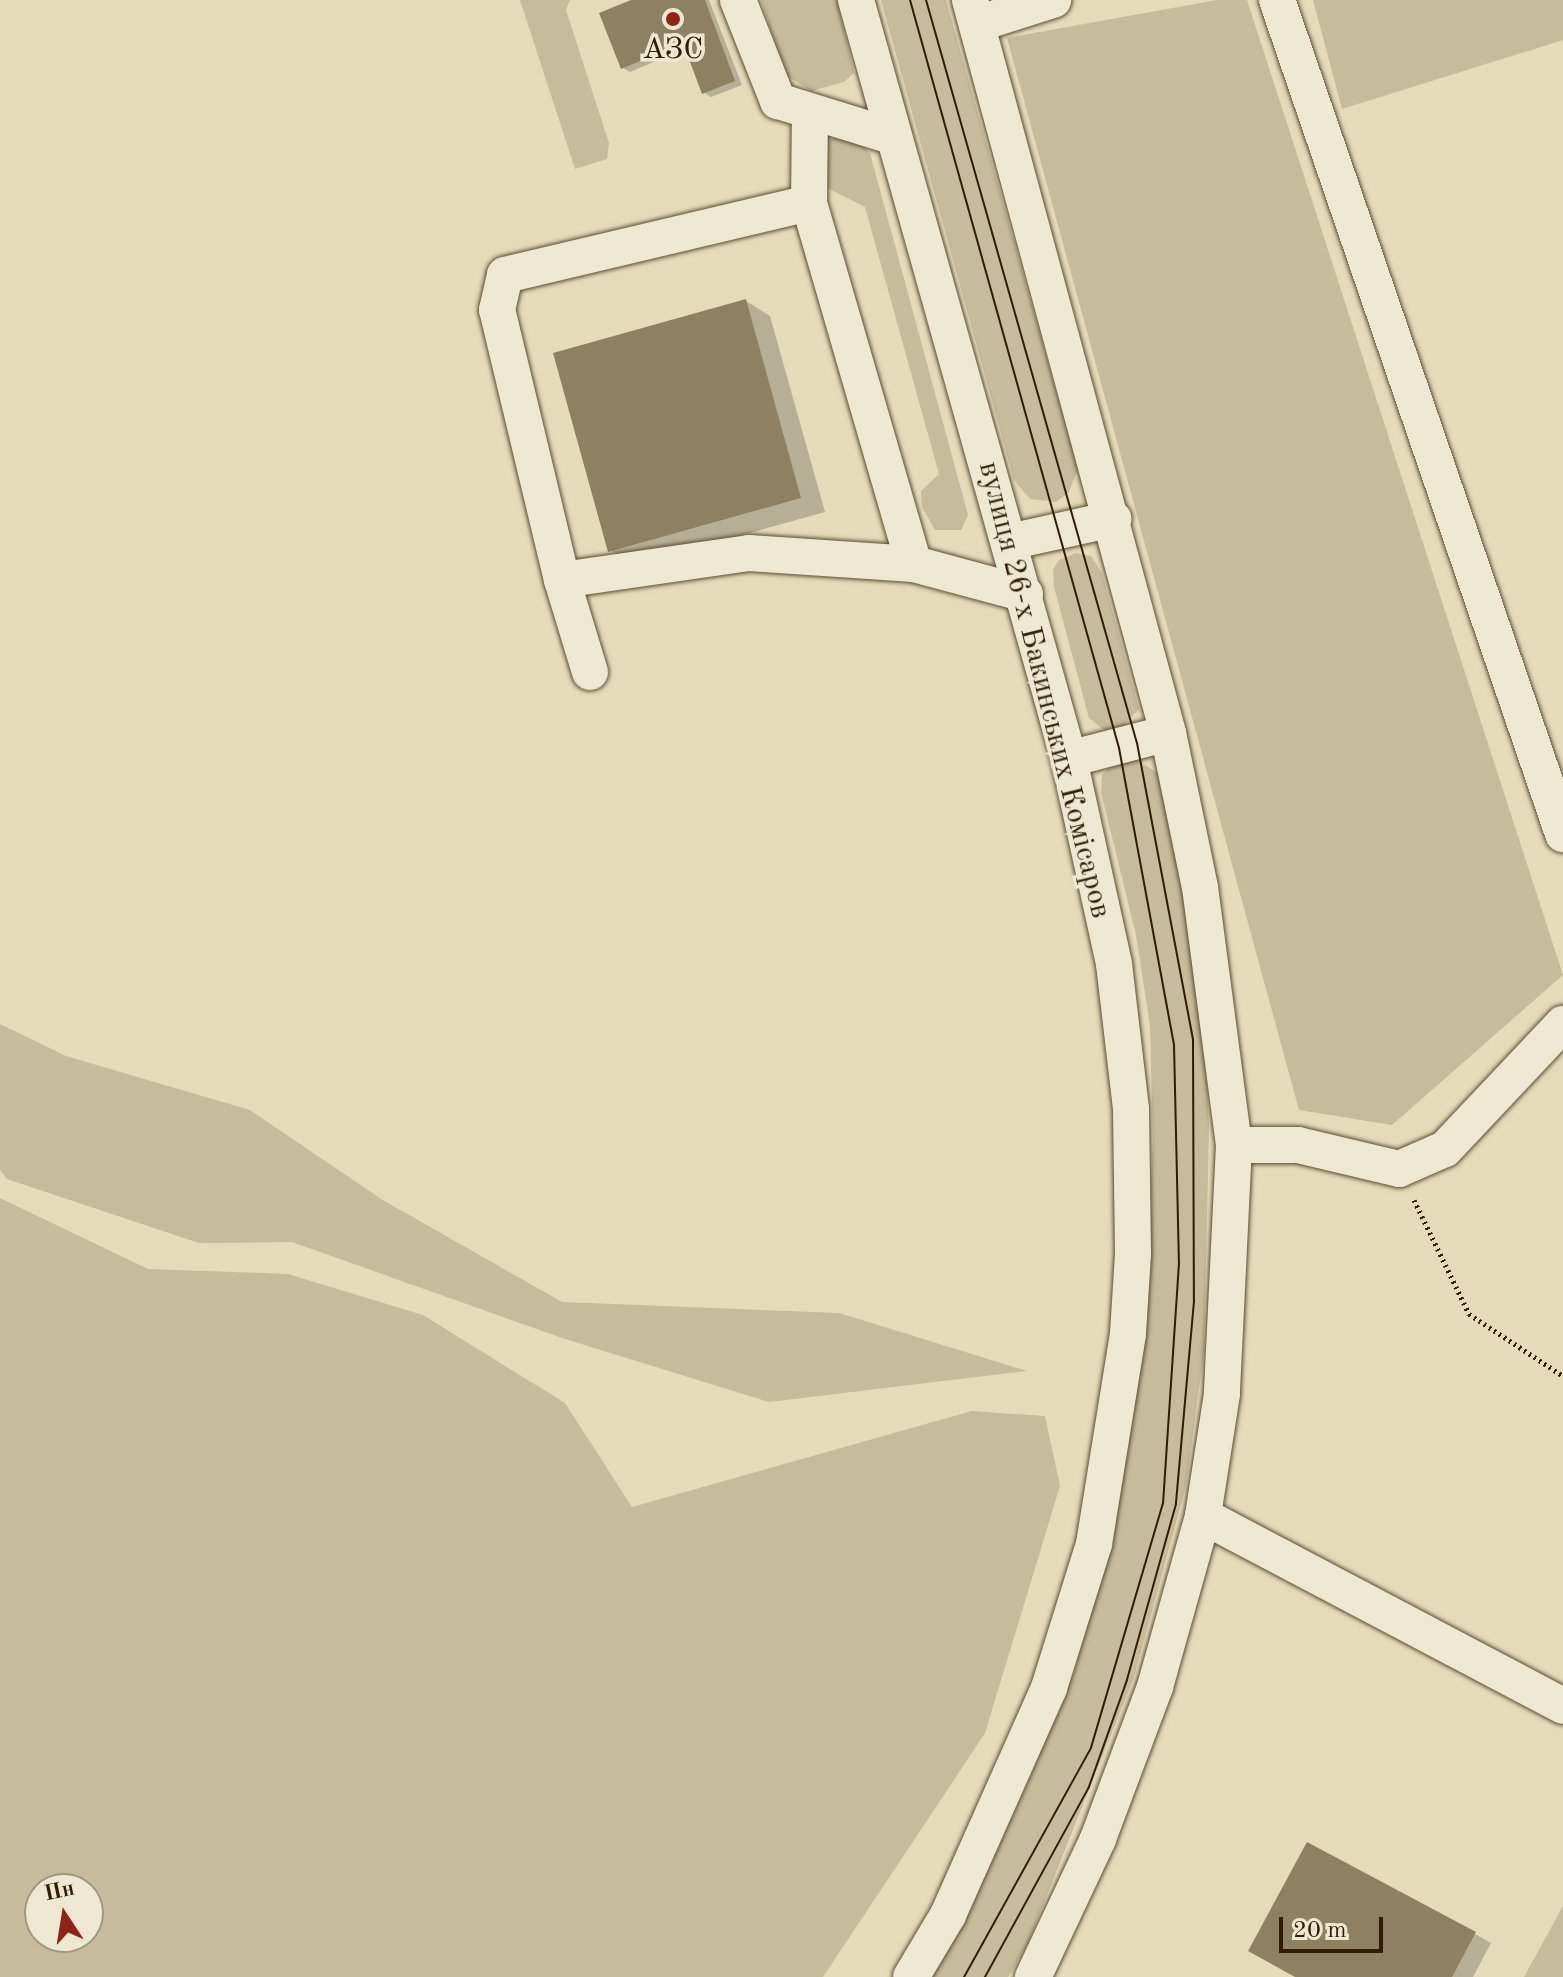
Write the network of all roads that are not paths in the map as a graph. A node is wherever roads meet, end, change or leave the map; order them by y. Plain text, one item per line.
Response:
1 (738, 0) edge
2 (856, 0) edge
3 (1053, 0) edge
4 (1277, 0) edge
5 (973, 12) edge
6 (810, 113) junction
7 (894, 137) junction
8 (809, 203) junction
9 (1113, 519) junction
10 (1009, 542) junction
11 (914, 564) junction
12 (562, 580) junction
13 (1025, 594) junction
14 (590, 672) dead end
15 (1168, 733) junction
16 (1069, 759) junction
17 (1563, 834) edge
18 (1563, 1024) edge
19 (1234, 1145) junction
20 (1203, 1516) junction
21 (1563, 1706) edge
22 (911, 1977) edge
23 (1033, 1977) edge

1 - 6 street
2 - 7 street, вулиця 26-х Бакинських Комісаров
3 - 5 street
4 - 17 street
5 - 9 street
6 - 7 street
6 - 8 street
7 - 10 street, вулиця 26-х Бакинських Комісаров
8 - 11 street
8 - 12 street
9 - 10 street
9 - 15 street
10 - 13 street, вулиця 26-х Бакинських Комісаров
11 - 12 street
11 - 13 street
12 - 14 street
13 - 16 street, вулиця 26-х Бакинських Комісаров
15 - 16 street
15 - 19 street
16 - 22 street, вулиця 26-х Бакинських Комісаров
18 - 19 street
19 - 20 street
20 - 21 street
20 - 23 street

